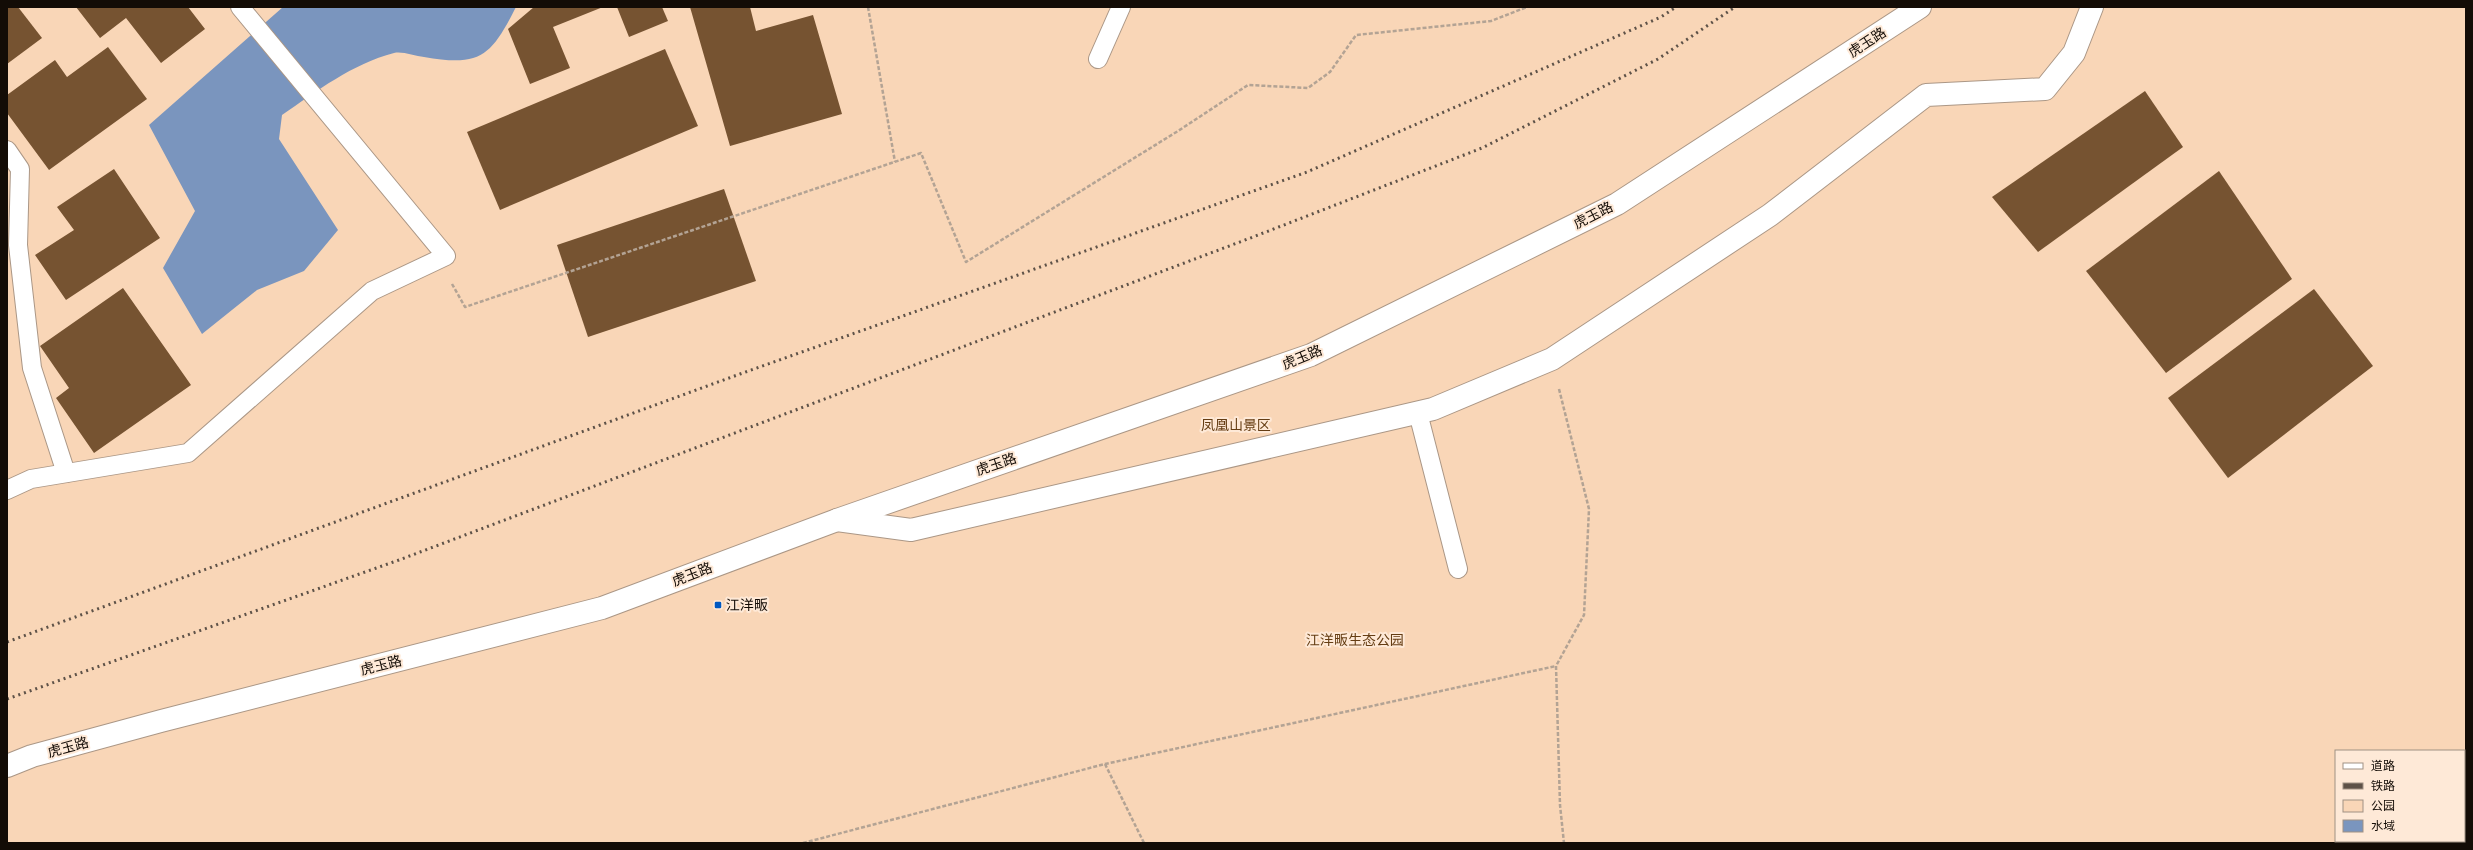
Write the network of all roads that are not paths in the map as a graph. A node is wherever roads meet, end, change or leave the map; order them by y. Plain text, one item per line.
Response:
1 (240, 7) edge
2 (1121, 7) edge
3 (1920, 7) edge
4 (2092, 7) edge
5 (1098, 59) dead end
6 (7, 150) edge
7 (1418, 413) junction
8 (66, 472) junction
9 (7, 490) edge
10 (837, 520) junction
11 (1458, 569) dead end
12 (7, 766) edge

1 - 8 lane
2 - 5 lane
3 - 10 street, 虎玉路
4 - 7 street
6 - 8 lane
7 - 10 street
7 - 11 lane
8 - 9 lane
10 - 12 street, 虎玉路

